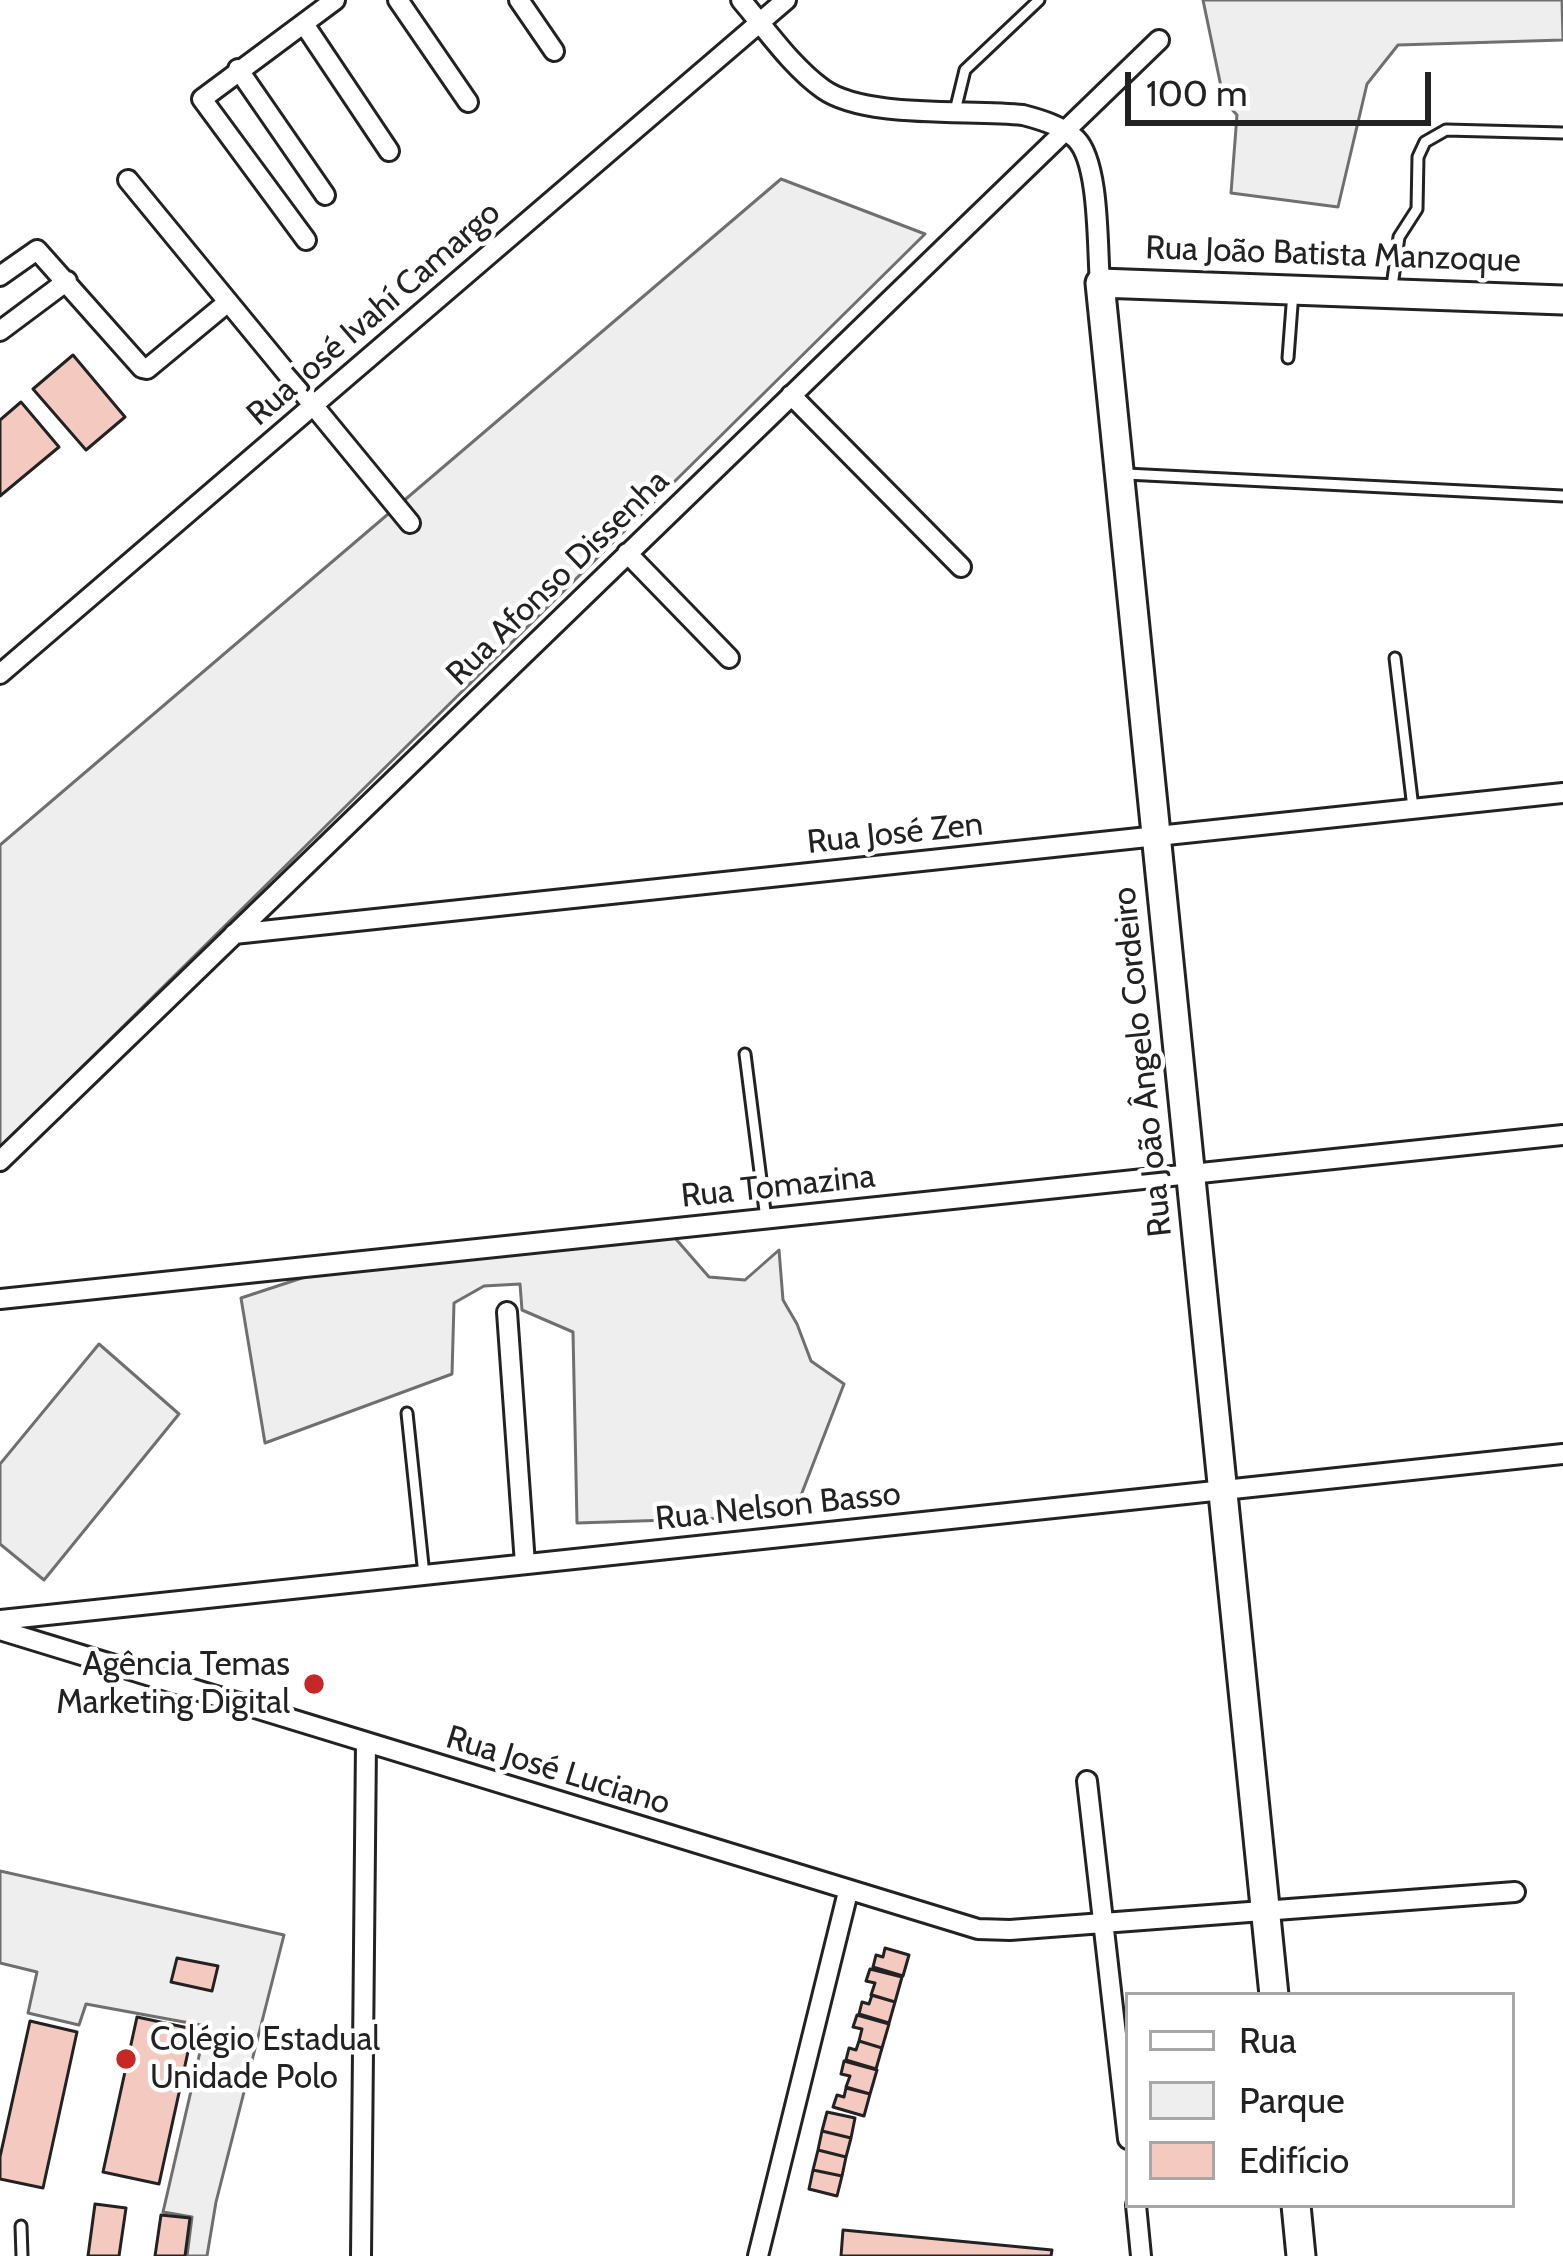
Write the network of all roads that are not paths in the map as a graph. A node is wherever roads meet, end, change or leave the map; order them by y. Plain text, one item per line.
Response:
1 (335, 0) edge
2 (398, 0) edge
3 (519, 0) edge
4 (740, 0) edge
5 (786, 0) edge
6 (1040, 0) edge
7 (760, 22) junction
8 (304, 24) junction
9 (1159, 40) dead end
10 (554, 51) dead end
11 (238, 69) junction
12 (468, 102) dead end
13 (955, 110) junction
14 (1064, 130) junction
15 (1563, 133) edge
16 (389, 151) dead end
17 (128, 180) dead end
18 (325, 195) dead end
19 (306, 240) dead end
20 (0, 276) edge
21 (67, 281) junction
22 (1100, 283) junction
23 (1294, 290) junction
24 (1391, 293) junction
25 (1563, 300) edge
26 (228, 302) junction
27 (0, 332) edge
28 (1288, 358) dead end
29 (791, 394) junction
30 (313, 405) junction
31 (1120, 474) junction
32 (1563, 496) edge
33 (410, 523) dead end
34 (627, 554) junction
35 (961, 566) dead end
36 (729, 658) dead end
37 (1395, 658) dead end
38 (0, 674) edge
39 (1563, 793) edge
40 (1413, 808) junction
41 (1156, 836) junction
42 (234, 934) junction
43 (745, 1054) dead end
44 (1563, 1135) edge
45 (0, 1161) edge
46 (1191, 1174) junction
47 (766, 1219) junction
48 (0, 1299) edge
49 (506, 1312) dead end
50 (407, 1413) dead end
51 (1563, 1454) edge
52 (1223, 1490) junction
53 (525, 1564) junction
54 (424, 1575) junction
55 (0, 1620) edge
56 (0, 1630) edge
57 (366, 1743) junction
58 (1088, 1781) dead end
59 (848, 1892) junction
60 (1515, 1892) dead end
61 (1266, 1911) junction
62 (1103, 1923) junction
63 (1274, 1992) edge
64 (1125, 2113) edge
65 (1136, 2208) edge
66 (1296, 2208) edge
67 (21, 2226) dead end
68 (22, 2256) edge
69 (362, 2256) edge
70 (758, 2256) edge
71 (1141, 2256) edge
72 (1301, 2256) edge

1 - 8 street
2 - 12 street
3 - 10 street
4 - 7 street
5 - 7 street, Rua José Ivahí Camargo
6 - 13 lane
7 - 13 street
7 - 30 street, Rua José Ivahí Camargo
8 - 11 street
8 - 16 street
9 - 14 street, Rua Afonso Dissenha
11 - 18 street
11 - 19 street
13 - 14 street
14 - 22 street, Rua João Ângelo Cordeiro
14 - 29 street, Rua Afonso Dissenha
15 - 24 lane
17 - 26 street
20 - 21 street
21 - 26 street
21 - 27 street
22 - 23 street, Rua João Batista Manzoque
22 - 31 street, Rua João Ângelo Cordeiro
23 - 24 street, Rua João Batista Manzoque
23 - 28 lane
24 - 25 street, Rua João Batista Manzoque
26 - 30 street
29 - 34 street, Rua Afonso Dissenha
29 - 35 street
30 - 33 street
30 - 38 street, Rua José Ivahí Camargo
31 - 32 lane
31 - 41 street, Rua João Ângelo Cordeiro
34 - 36 street
34 - 42 street, Rua Afonso Dissenha
37 - 40 lane
39 - 40 street, Rua José Zen
40 - 41 street, Rua José Zen
41 - 42 street, Rua José Zen
41 - 46 street, Rua João Ângelo Cordeiro
42 - 45 street, Rua Afonso Dissenha
43 - 47 lane
44 - 46 street, Rua Tomazina
46 - 47 street, Rua Tomazina
46 - 52 street, Rua João Ângelo Cordeiro
47 - 48 street, Rua Tomazina
49 - 53 street
50 - 54 lane
51 - 52 street, Rua Nelson Basso
52 - 53 street, Rua Nelson Basso
52 - 61 street, Rua João Ângelo Cordeiro
53 - 54 street, Rua Nelson Basso
54 - 55 street, Rua Nelson Basso
56 - 57 street, Rua José Luciano
57 - 59 street, Rua José Luciano
57 - 69 street
58 - 62 street
59 - 62 street, Rua José Luciano
59 - 70 street
60 - 61 street, Rua José Luciano
61 - 62 street, Rua José Luciano
61 - 63 street, Rua João Ângelo Cordeiro
62 - 64 street
65 - 71 street
66 - 72 street
67 - 68 lane

